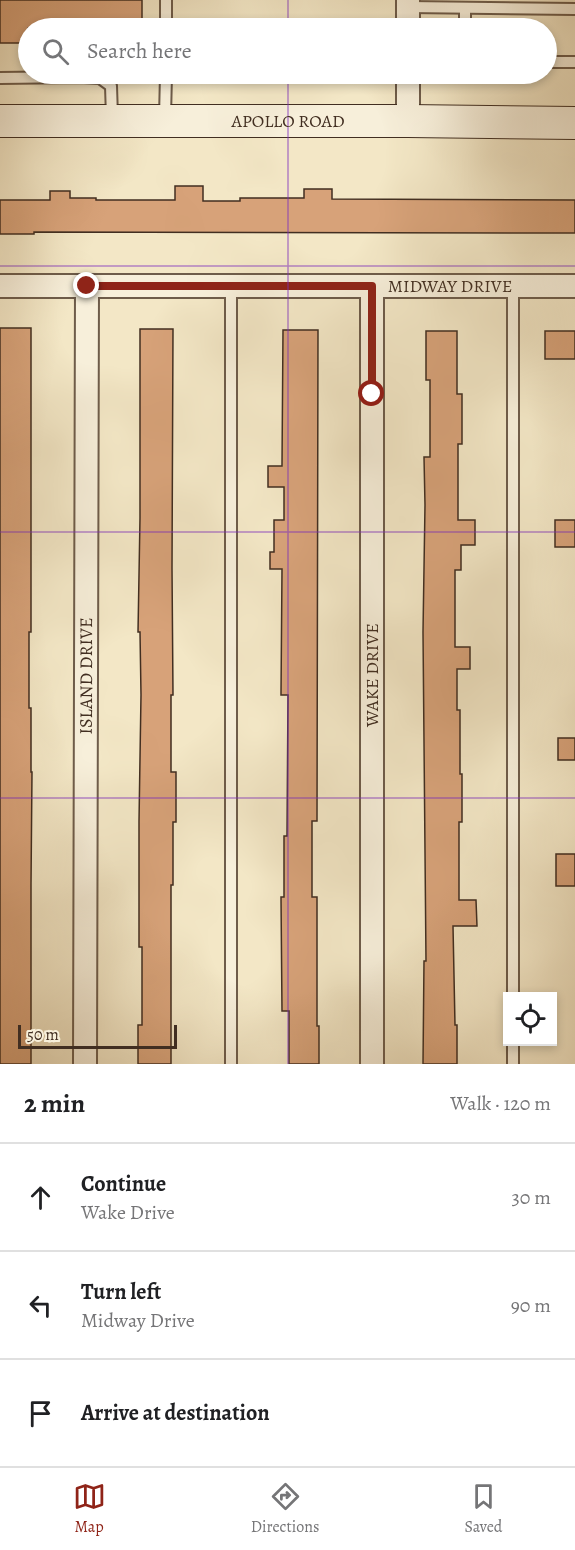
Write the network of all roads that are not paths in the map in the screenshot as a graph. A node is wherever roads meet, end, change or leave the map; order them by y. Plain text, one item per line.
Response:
1 (166, 0) edge
2 (465, 8) junction
3 (575, 9) edge
4 (408, 12) edge
5 (166, 18) edge
6 (465, 18) edge
7 (557, 62) edge
8 (575, 62) edge
9 (0, 78) edge
10 (18, 78) edge
11 (108, 84) edge
12 (166, 84) edge
13 (408, 84) edge
14 (0, 121) edge
15 (112, 121) junction
16 (165, 121) junction
17 (408, 121) junction
18 (575, 123) edge
19 (0, 286) edge
20 (87, 286) junction
21 (231, 286) junction
22 (372, 286) junction
23 (513, 286) junction
24 (575, 286) edge
25 (513, 992) edge
26 (513, 1046) edge
27 (85, 1064) edge
28 (231, 1064) edge
29 (372, 1064) edge
30 (513, 1064) edge

1 - 5 lane
2 - 3 lane
2 - 4 lane
2 - 6 lane
7 - 8 lane
9 - 10 lane
11 - 15 lane
12 - 16 lane
13 - 17 street
14 - 15 street, APOLLO ROAD
15 - 16 street, APOLLO ROAD
16 - 17 street, APOLLO ROAD
17 - 18 street, APOLLO ROAD
19 - 20 street, MIDWAY DRIVE
20 - 21 street, MIDWAY DRIVE
20 - 27 street, ISLAND DRIVE
21 - 22 street, MIDWAY DRIVE
21 - 28 lane
22 - 23 street, MIDWAY DRIVE
22 - 29 street, WAKE DRIVE
23 - 24 street, MIDWAY DRIVE
23 - 25 lane
26 - 30 lane

